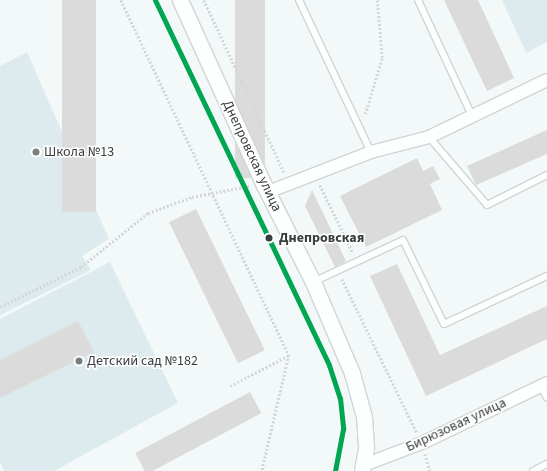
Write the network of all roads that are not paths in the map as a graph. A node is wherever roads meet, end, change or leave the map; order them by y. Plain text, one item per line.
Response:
1 (180, 0) edge
2 (299, 0) edge
3 (418, 0) edge
4 (547, 80) edge
5 (472, 116) junction
6 (428, 137) junction
7 (371, 152) junction
8 (547, 175) edge
9 (265, 188) junction
10 (547, 276) edge
11 (313, 282) junction
12 (544, 384) edge
13 (547, 398) edge
14 (547, 464) edge
15 (363, 468) edge
16 (533, 471) edge

1 - 9 street, Днепровская улица
2 - 7 lane
3 - 5 lane
4 - 5 street
5 - 6 street
6 - 7 street
6 - 8 lane
7 - 9 street
9 - 11 street, Днепровская улица
10 - 11 lane
11 - 15 street, Днепровская улица
12 - 13 lane
12 - 15 street, Бирюзовая улица
14 - 16 lane

